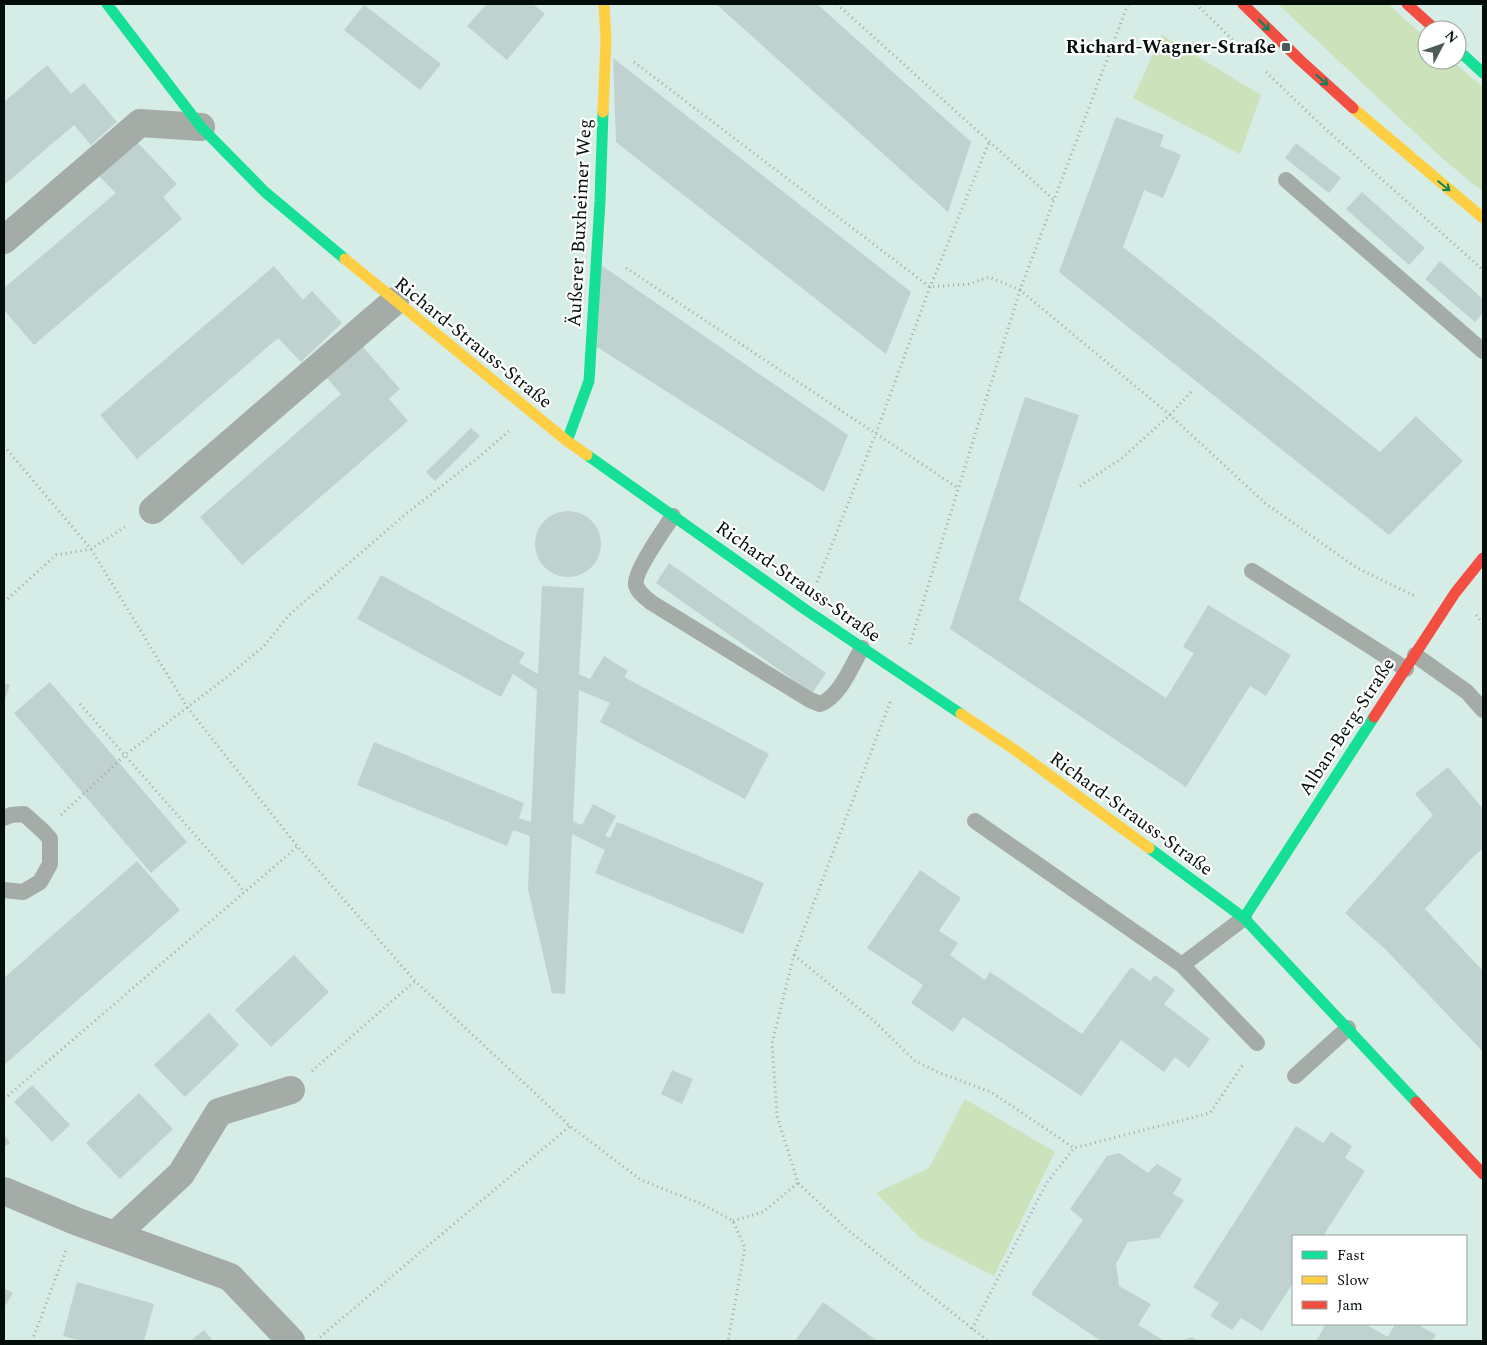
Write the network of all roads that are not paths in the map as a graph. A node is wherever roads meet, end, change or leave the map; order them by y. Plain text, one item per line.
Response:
1 (107, 4) edge
2 (604, 4) edge
3 (1243, 4) edge
4 (1407, 4) edge
5 (1425, 20) edge
6 (1467, 58) edge
7 (1483, 73) edge
8 (201, 127) junction
9 (1286, 180) dead end
10 (1483, 218) edge
11 (4, 240) edge
12 (395, 301) junction
13 (1483, 352) edge
14 (567, 441) junction
15 (153, 510) road end
16 (673, 516) junction
17 (1483, 558) edge
18 (1252, 571) dead end
19 (862, 648) junction
20 (1410, 662) junction
21 (1483, 710) edge
22 (4, 818) edge
23 (975, 821) dead end
24 (4, 890) edge
25 (1244, 918) junction
26 (1182, 965) junction
27 (1348, 1028) junction
28 (1256, 1043) road end
29 (1295, 1076) dead end
30 (290, 1090) road end
31 (1483, 1174) edge
32 (4, 1191) edge
33 (115, 1235) junction
34 (291, 1341) edge

1 - 8 street, Richard-Strauss-Straße
2 - 14 street, Äußerer Buxheimer Weg
3 -> 10 street
4 - 5 street
6 - 7 street
8 - 11 street
8 - 12 street, Richard-Strauss-Straße
9 - 13 lane
12 - 14 street, Richard-Strauss-Straße
12 - 15 street
14 - 16 street, Richard-Strauss-Straße
16 - 19 street, Richard-Strauss-Straße
16 - 19 lane
17 - 20 street, Alban-Berg-Straße
18 - 20 lane
19 - 25 street, Richard-Strauss-Straße
20 - 21 lane
20 - 25 street, Alban-Berg-Straße
22 - 24 lane
23 - 26 lane
25 - 26 lane
25 - 27 street, Richard-Strauss-Straße
26 - 28 lane
27 - 29 lane
27 - 31 street, Richard-Strauss-Straße
30 - 33 street
32 - 33 street
33 - 34 street

